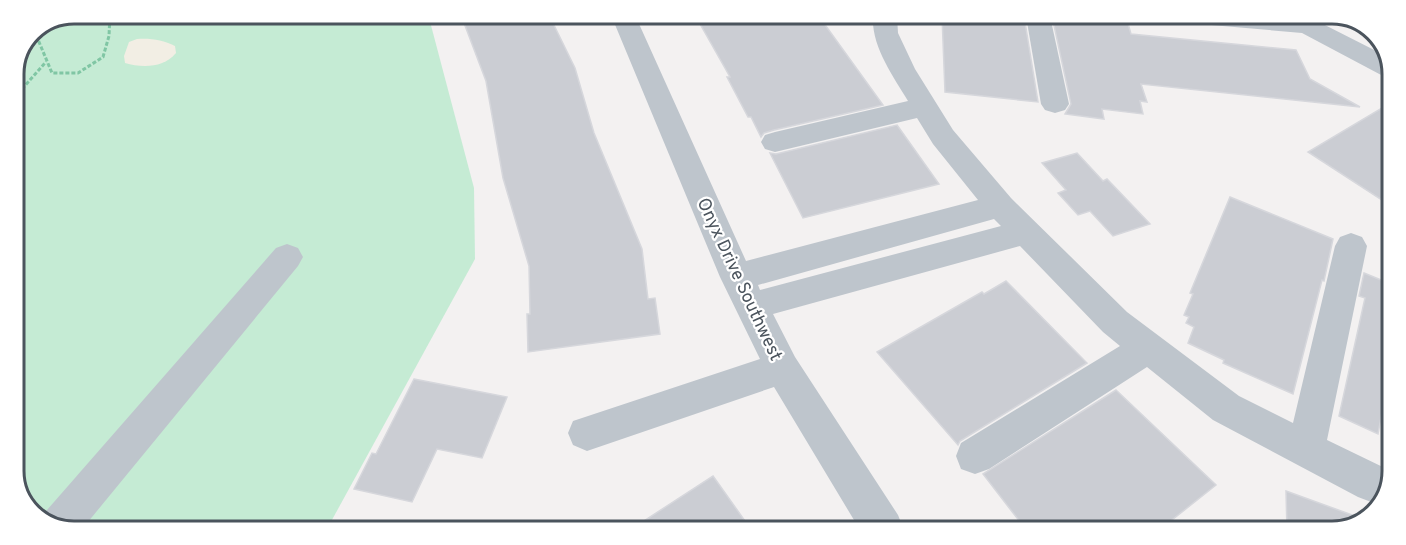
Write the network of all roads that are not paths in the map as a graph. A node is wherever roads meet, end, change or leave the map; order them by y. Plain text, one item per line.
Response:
1 (627, 24) edge
2 (885, 24) edge
3 (1040, 24) edge
4 (1298, 24) edge
5 (1381, 64) edge
6 (1055, 104) dead end
7 (924, 107) junction
8 (775, 142) dead end
9 (1000, 206) junction
10 (1026, 232) junction
11 (1351, 246) dead end
12 (287, 257) dead end
13 (736, 277) junction
14 (751, 306) junction
15 (1148, 348) junction
16 (782, 368) junction
17 (587, 433) dead end
18 (1306, 449) junction
19 (975, 456) dead end
20 (1379, 486) edge
21 (64, 520) edge
22 (877, 521) edge

1 - 13 street, Onyx Drive Southwest
2 - 7 street
3 - 6 street
4 - 5 street
7 - 8 street
7 - 9 street
9 - 10 street
9 - 13 street
10 - 14 street
10 - 15 street
11 - 18 street
12 - 21 street
13 - 14 street, Onyx Drive Southwest
14 - 16 street, Onyx Drive Southwest
15 - 18 street
15 - 19 street
16 - 17 street
16 - 22 street, Onyx Drive Southwest
18 - 20 street

